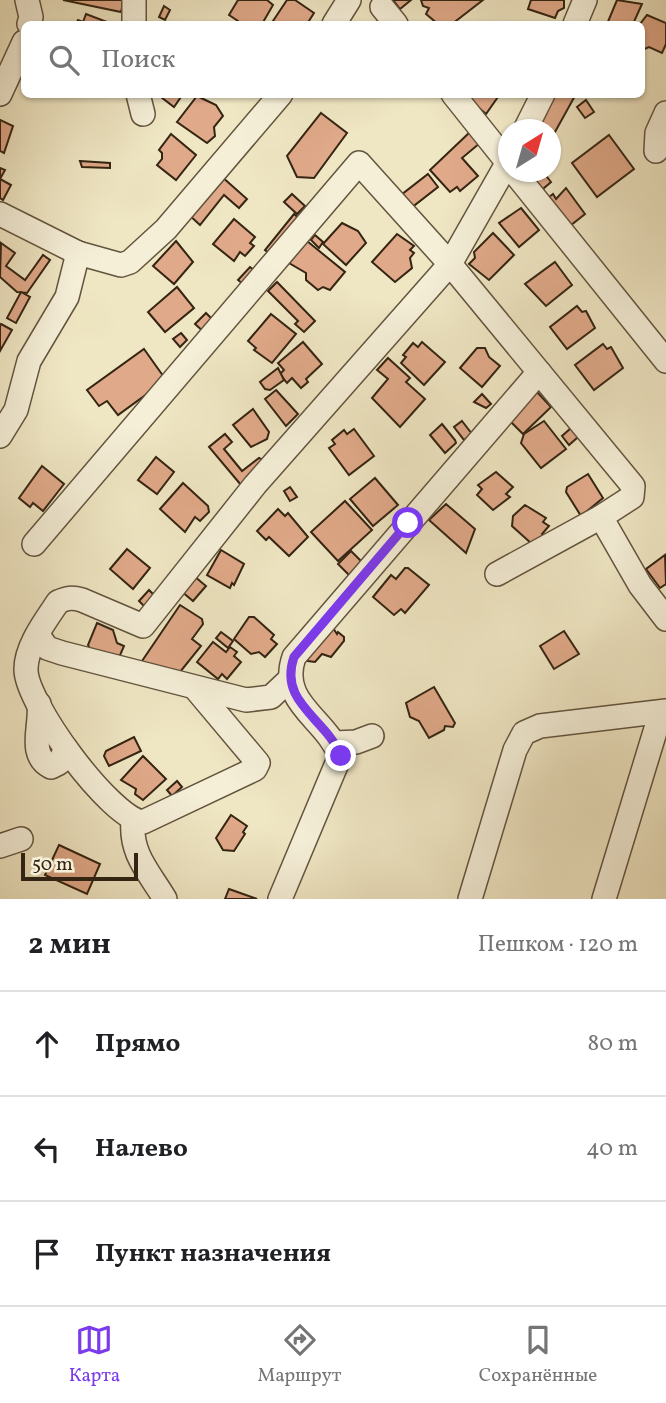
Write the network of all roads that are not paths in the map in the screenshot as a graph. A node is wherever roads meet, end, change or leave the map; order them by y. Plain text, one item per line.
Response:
1 (27, 0) edge
2 (349, 0) edge
3 (585, 0) edge
4 (30, 21) edge
5 (336, 21) edge
6 (576, 21) edge
7 (21, 48) edge
8 (0, 94) edge
9 (278, 98) edge
10 (456, 98) edge
11 (541, 98) edge
12 (666, 113) edge
13 (530, 119) edge
14 (498, 150) edge
15 (656, 151) dead end
16 (498, 180) edge
17 (522, 182) edge
18 (0, 214) edge
19 (78, 253) junction
20 (450, 264) junction
21 (666, 361) edge
22 (539, 372) junction
23 (0, 436) edge
24 (601, 517) junction
25 (34, 544) dead end
26 (497, 574) dead end
27 (666, 619) edge
28 (38, 635) junction
29 (289, 680) junction
30 (195, 688) junction
31 (664, 712) edge
32 (372, 736) dead end
33 (335, 743) junction
34 (133, 821) junction
35 (165, 899) edge
36 (280, 899) edge
37 (470, 899) edge
38 (604, 899) edge

1 - 4 street
2 - 5 street
3 - 6 street
7 - 8 street
9 - 19 street
10 - 14 street
11 - 13 street
12 - 15 street
16 - 20 street
17 - 21 street
18 - 19 street
19 - 23 street
20 - 22 street
20 - 25 street
20 - 28 street
22 - 24 street
22 - 29 street
24 - 26 street
24 - 27 street
28 - 30 street
28 - 34 street
29 - 30 street
29 - 33 street
30 - 34 street
31 - 37 street
31 - 38 street
32 - 33 street
33 - 36 street
34 - 35 street

